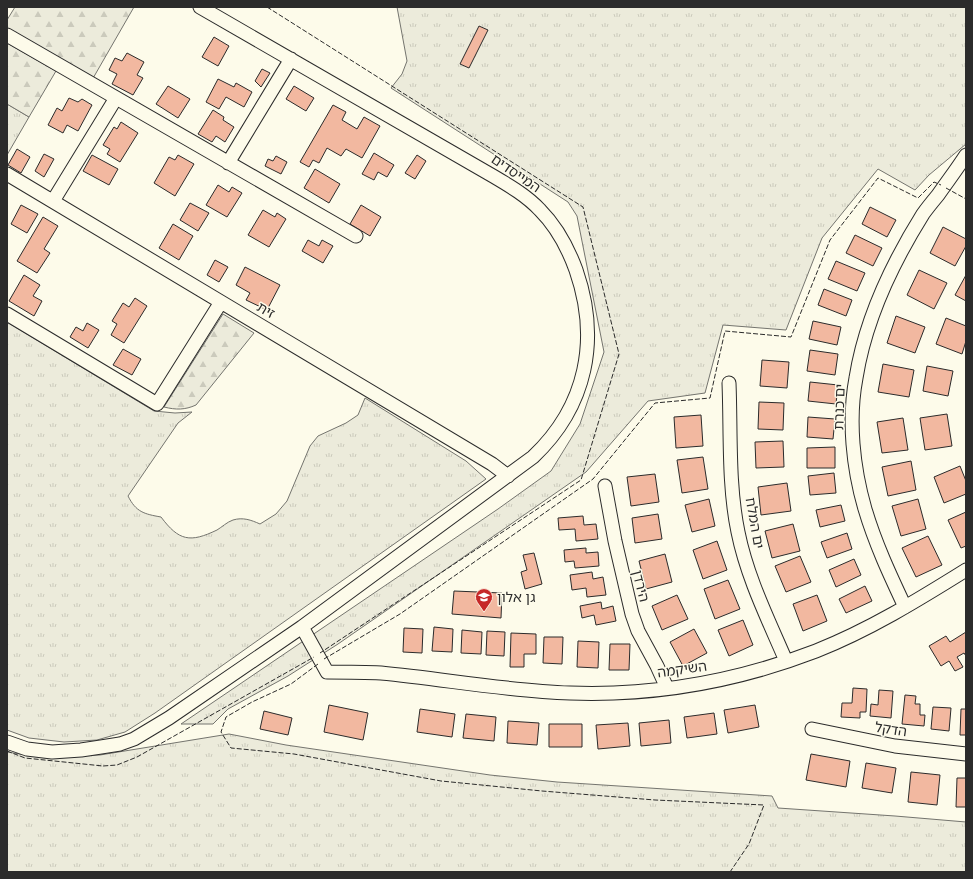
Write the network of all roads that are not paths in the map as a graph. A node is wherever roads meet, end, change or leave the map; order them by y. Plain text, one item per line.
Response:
1 (200, 7) edge
2 (7, 35) edge
3 (291, 59) junction
4 (116, 98) junction
5 (966, 155) edge
6 (228, 162) junction
7 (7, 174) edge
8 (53, 201) junction
9 (356, 236) dead end
10 (221, 302) junction
11 (7, 314) edge
12 (729, 383) dead end
13 (508, 476) junction
14 (605, 486) dead end
15 (966, 570) edge
16 (905, 607) junction
17 (302, 627) junction
18 (786, 660) junction
19 (667, 688) junction
20 (812, 729) dead end
21 (7, 742) edge
22 (966, 754) edge

1 - 3 street, המייסדים
2 - 4 street
3 - 6 street
3 - 13 street, המייסדים
4 - 6 street
4 - 8 street
5 - 16 street, ים כנרת
6 - 9 street
7 - 8 street, זית
8 - 10 street, זית
10 - 11 street
10 - 13 street, זית
12 - 18 street, ים המלח
13 - 17 street, המייסדים
14 - 19 street, הירדן
15 - 16 street, השיקמה
16 - 18 street, השיקמה
17 - 19 street, השיקמה
17 - 21 street, המייסדים
18 - 19 street, השיקמה
20 - 22 street, הדקל

